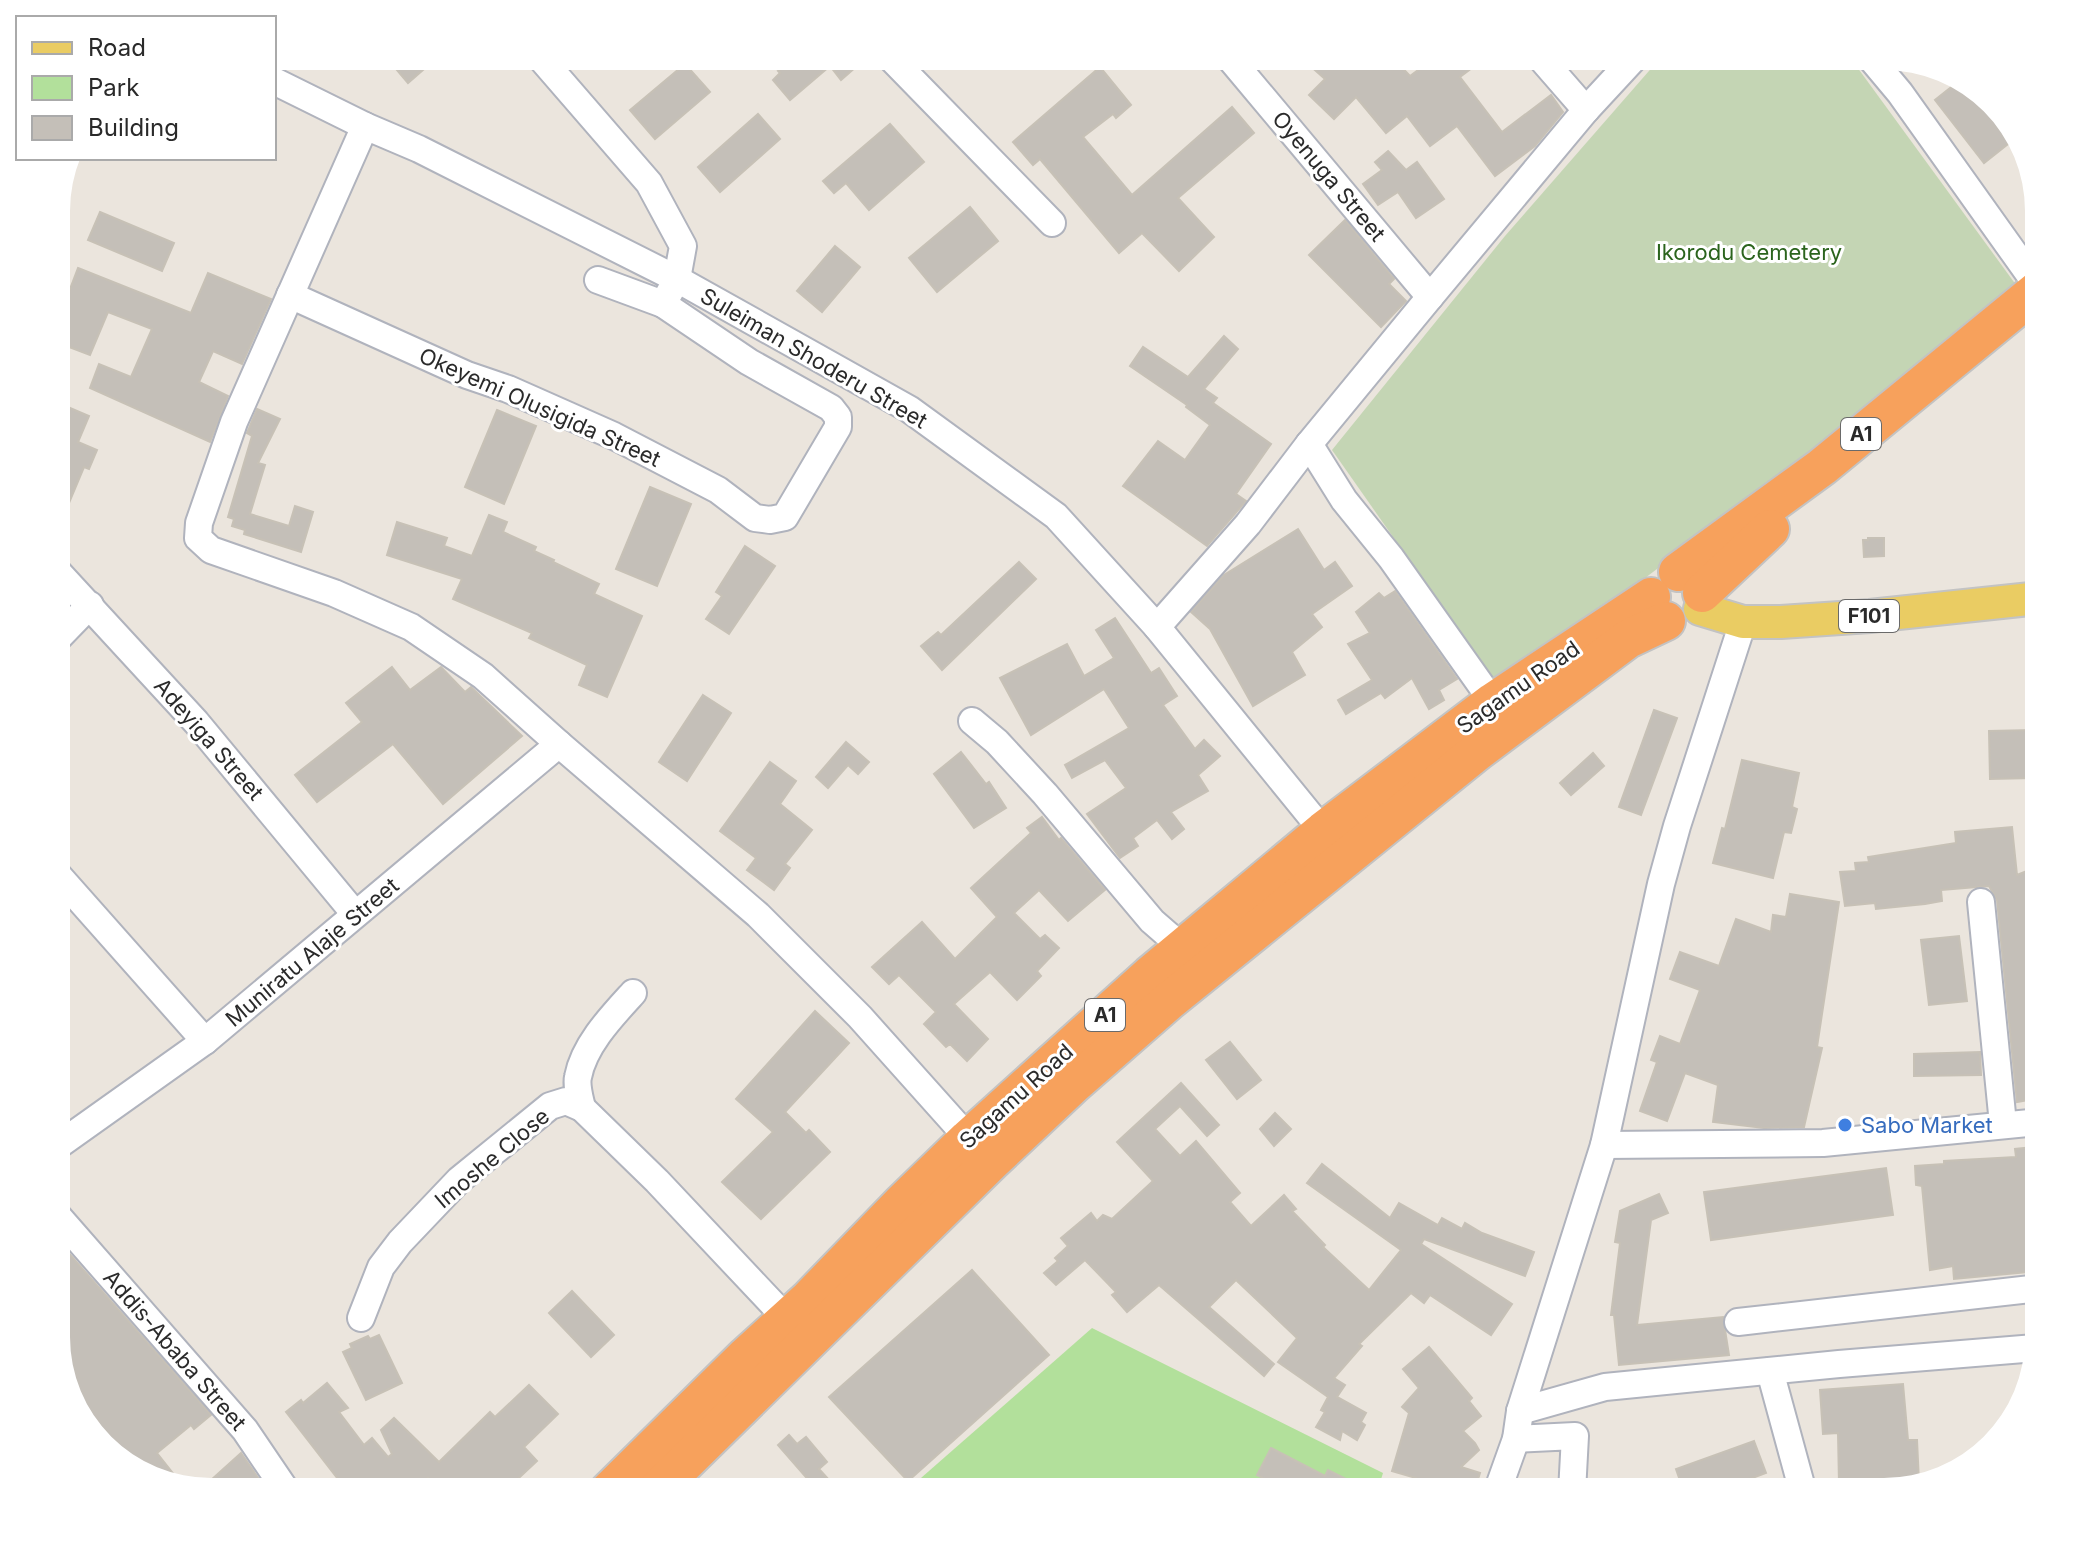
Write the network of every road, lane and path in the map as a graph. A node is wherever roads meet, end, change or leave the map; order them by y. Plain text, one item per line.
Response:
1 (551, 70) edge
2 (903, 70) edge
3 (1240, 70) edge
4 (1551, 70) edge
5 (1623, 70) edge
6 (1881, 70) edge
7 (276, 82) edge
8 (1586, 110) junction
9 (365, 126) junction
10 (1052, 223) dead end
11 (2025, 268) edge
12 (677, 279) junction
13 (598, 280) dead end
14 (290, 295) junction
15 (1430, 297) junction
16 (2025, 300) edge
17 (663, 304) junction
18 (2025, 331) edge
19 (1309, 444) junction
20 (70, 584) edge
21 (1679, 598) junction
22 (2025, 599) edge
23 (90, 605) junction
24 (1743, 622) junction
25 (70, 626) edge
26 (1157, 627) junction
27 (1493, 702) junction
28 (972, 721) dead end
29 (559, 744) junction
30 (1323, 831) junction
31 (70, 889) edge
32 (1981, 902) dead end
33 (355, 914) junction
34 (1183, 948) junction
35 (633, 993) dead end
36 (205, 1041) junction
37 (582, 1108) junction
38 (2025, 1123) edge
39 (2003, 1124) junction
40 (70, 1137) edge
41 (1604, 1145) junction
42 (980, 1151) junction
43 (70, 1230) edge
44 (2025, 1290) edge
45 (361, 1318) dead end
46 (786, 1318) junction
47 (1738, 1322) dead end
48 (2024, 1355) edge
49 (1770, 1371) junction
50 (1605, 1387) junction
51 (1520, 1411) junction
52 (1575, 1436) junction
53 (1516, 1439) junction
54 (276, 1478) edge
55 (642, 1478) edge
56 (643, 1478) edge
57 (1502, 1478) edge
58 (1573, 1478) edge
59 (1799, 1478) edge

1 - 12 street
2 - 10 street
3 - 15 street, Oyenuga Street
4 - 8 street
5 - 8 street
6 - 11 street
7 - 9 street, Suleiman Shoderu Street
8 - 15 street
9 - 12 street, Suleiman Shoderu Street
9 - 14 street
12 - 17 street
12 - 26 street, Suleiman Shoderu Street
13 - 17 street
14 - 17 street, Okeyemi Olusigida Street
14 - 29 street
15 - 19 street
16 - 21 highway, Sagamu Road / A1
18 - 21 highway, Sagamu Road / A1
19 - 26 street
19 - 27 street
20 - 23 street, Adeyiga Street
21 - 24 main road, F101
21 - 27 highway, Sagamu Road / A1
21 - 42 highway, Sagamu Road / A1
22 - 24 main road, F101
23 - 25 street
23 - 33 street, Adeyiga Street
24 - 41 street
26 - 30 street, Suleiman Shoderu Street
27 - 30 highway, Sagamu Road / A1
28 - 34 street
29 - 33 street, Muniratu Alaje Street
29 - 42 street
30 - 34 highway, Sagamu Road / A1
31 - 36 street
32 - 39 street
33 - 36 street, Muniratu Alaje Street
34 - 42 highway, Sagamu Road / A1
35 - 37 street
36 - 40 street, Muniratu Alaje Street
37 - 45 street, Imoshe Close
37 - 46 street, Imoshe Close
38 - 39 street
39 - 41 street
41 - 51 street
42 - 46 highway, Sagamu Road / A1
42 - 56 highway, Sagamu Road / A1
43 - 54 street, Addis-Ababa Street
44 - 47 street
46 - 55 highway, Sagamu Road / A1
48 - 49 street
49 - 50 street
49 - 59 street
50 - 51 street
50 - 52 street
51 - 53 street
52 - 53 street
52 - 58 street
53 - 57 street

